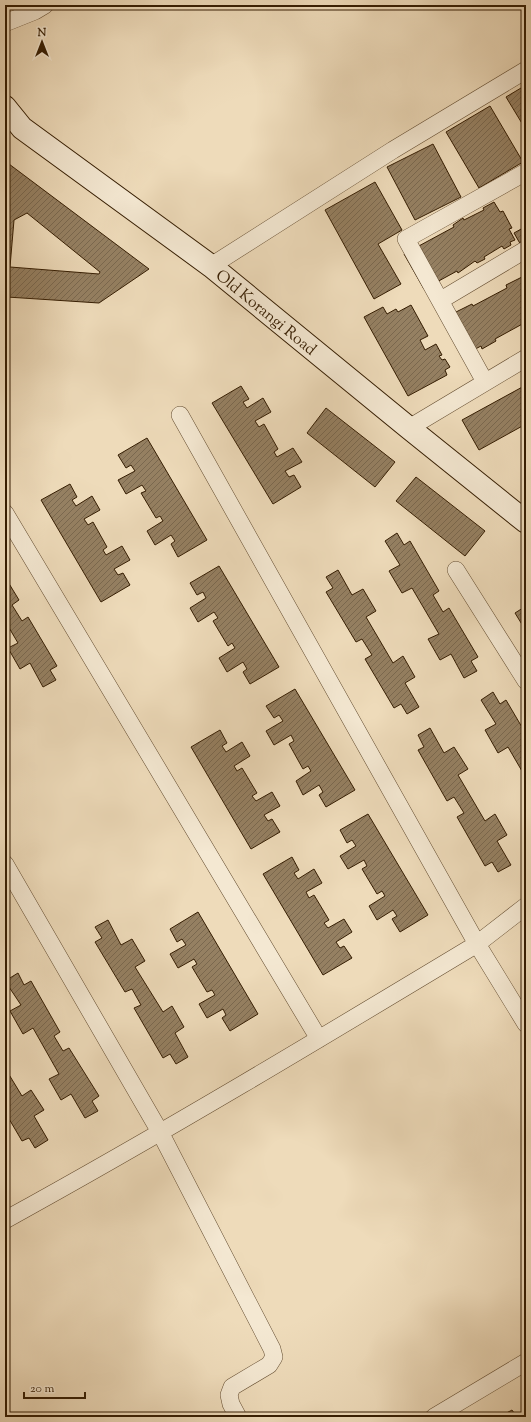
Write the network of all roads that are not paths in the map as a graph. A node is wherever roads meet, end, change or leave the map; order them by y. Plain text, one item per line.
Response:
1 (45, 5) edge
2 (5, 23) edge
3 (526, 70) edge
4 (5, 107) edge
5 (526, 172) edge
6 (525, 250) dead end
7 (211, 266) junction
8 (441, 300) junction
9 (526, 358) edge
10 (484, 382) junction
11 (180, 415) dead end
12 (408, 428) junction
13 (5, 512) edge
14 (526, 522) edge
15 (456, 570) dead end
16 (526, 681) edge
17 (5, 864) edge
18 (526, 906) edge
19 (477, 944) junction
20 (526, 1024) edge
21 (319, 1039) junction
22 (160, 1132) junction
23 (7, 1215) edge
24 (526, 1362) edge
25 (238, 1417) edge
26 (434, 1417) edge

1 - 2 street
3 - 7 street
4 - 7 street, Old Korangi Road
5 - 8 street
6 - 8 street
7 - 12 street, Old Korangi Road
8 - 10 street
9 - 10 street
10 - 12 street
11 - 19 street
12 - 14 street, Old Korangi Road
13 - 21 street
15 - 16 street
17 - 22 street
18 - 19 street
19 - 20 street
19 - 21 street
21 - 22 street
22 - 23 street
22 - 25 street
24 - 26 street

